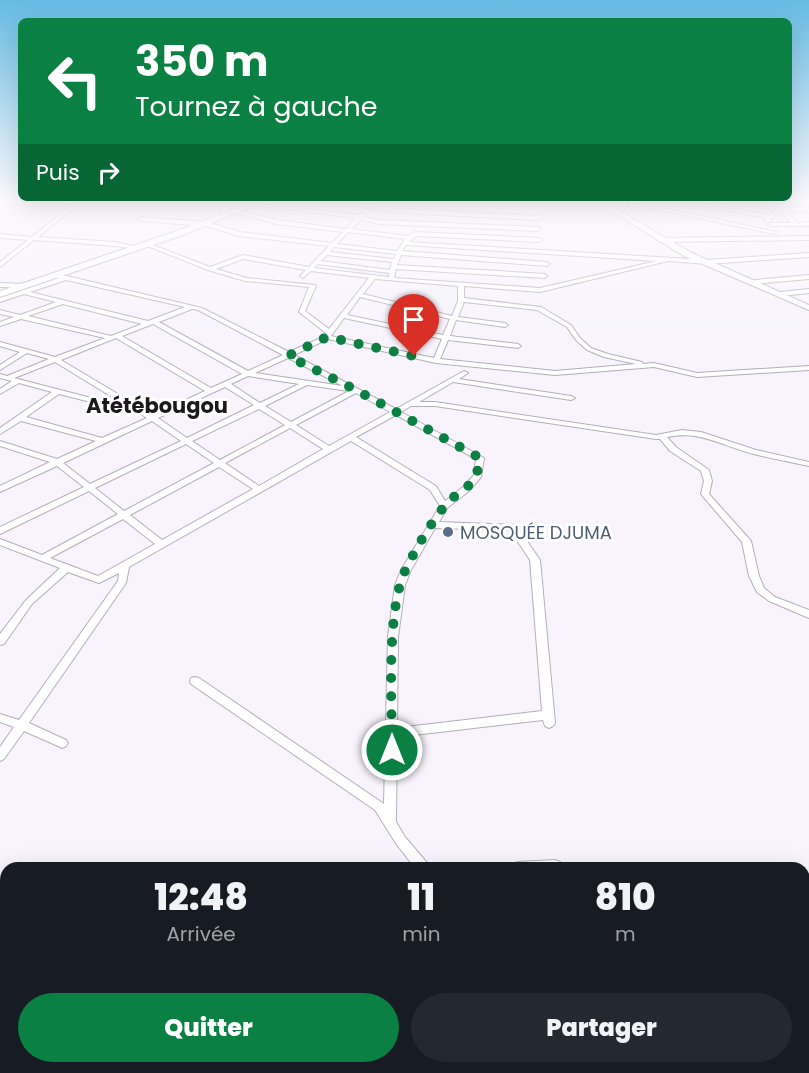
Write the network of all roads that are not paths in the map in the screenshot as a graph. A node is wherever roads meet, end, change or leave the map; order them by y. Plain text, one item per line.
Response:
1 (19, 250) edge
2 (130, 250) edge
3 (161, 250) edge
4 (329, 250) edge
5 (377, 250) edge
6 (399, 250) edge
7 (524, 250) edge
8 (682, 250) edge
9 (549, 252) junction
10 (326, 253) junction
11 (397, 253) junction
12 (809, 255) edge
13 (670, 260) junction
14 (317, 262) junction
15 (707, 262) junction
16 (547, 264) junction
17 (0, 265) edge
18 (311, 268) junction
19 (210, 269) junction
20 (393, 270) junction
21 (54, 275) junction
22 (303, 276) dead end
23 (545, 276) junction
24 (373, 277) junction
25 (809, 277) edge
26 (65, 278) junction
27 (792, 279) junction
28 (755, 282) junction
29 (461, 284) junction
30 (0, 285) edge
31 (23, 289) junction
32 (542, 290) junction
33 (809, 291) edge
34 (0, 294) edge
35 (781, 294) junction
36 (358, 295) junction
37 (0, 300) edge
38 (461, 300) junction
39 (63, 302) junction
40 (191, 308) junction
41 (539, 308) junction
42 (809, 308) edge
43 (0, 312) edge
44 (21, 316) junction
45 (342, 316) junction
46 (454, 318) junction
47 (150, 322) junction
48 (0, 324) edge
49 (506, 325) dead end
50 (328, 335) junction
51 (113, 336) junction
52 (446, 338) junction
53 (0, 344) edge
54 (518, 346) dead end
55 (26, 351) junction
56 (288, 356) junction
57 (55, 359) junction
58 (436, 361) junction
59 (654, 365) junction
60 (0, 368) edge
61 (809, 368) edge
62 (464, 373) dead end
63 (248, 374) junction
64 (4, 377) edge
65 (452, 380) junction
66 (17, 381) junction
67 (306, 383) junction
68 (225, 384) junction
69 (356, 390) junction
70 (58, 391) junction
71 (211, 391) junction
72 (0, 392) edge
73 (571, 398) dead end
74 (411, 404) junction
75 (259, 406) junction
76 (396, 413) junction
77 (148, 416) junction
78 (20, 418) junction
79 (291, 426) junction
80 (0, 432) edge
81 (662, 436) junction
82 (350, 437) junction
83 (104, 441) junction
84 (186, 441) junction
85 (2, 446) edge
86 (328, 449) junction
87 (57, 462) junction
88 (220, 464) junction
89 (809, 464) edge
90 (2, 486) edge
91 (89, 488) junction
92 (258, 489) junction
93 (444, 506) junction
94 (124, 515) junction
95 (432, 525) junction
96 (0, 531) edge
97 (0, 542) edge
98 (161, 544) junction
99 (43, 558) junction
100 (125, 565) junction
101 (67, 567) junction
102 (809, 614) edge
103 (0, 641) edge
104 (195, 681) dead end
105 (0, 718) edge
106 (22, 725) junction
107 (392, 734) junction
108 (62, 743) dead end
109 (0, 756) edge
110 (390, 824) junction
111 (418, 862) edge

1 - 17 street
2 - 21 main road
3 - 19 street
4 - 10 street
5 - 11 street
6 - 11 street
7 - 9 street
8 - 15 street
9 - 13 street
9 - 16 street
10 - 14 street
10 - 20 street
11 - 16 street
11 - 20 street
12 - 15 street
13 - 15 street
13 - 32 street
14 - 18 street
14 - 20 street
15 - 28 street
16 - 23 street
18 - 19 street
18 - 22 street
18 - 24 street
19 - 50 street
20 - 23 street
20 - 24 street
20 - 29 street
21 - 26 street
21 - 31 main road
23 - 32 street
24 - 36 street
25 - 27 street
26 - 31 street
26 - 40 street
27 - 28 street
27 - 35 street
28 - 35 street
29 - 32 street
29 - 38 street
30 - 31 street
31 - 34 main road
31 - 37 street
31 - 39 street
32 - 41 street
33 - 35 street
35 - 42 street
36 - 45 street
36 - 46 street
38 - 41 street
38 - 46 street
39 - 44 street
39 - 47 street
40 - 47 street
40 - 56 street
41 - 59 street
43 - 44 street
44 - 48 street
44 - 51 street
45 - 50 street
45 - 52 street
46 - 49 street
46 - 52 street
47 - 51 street
47 - 63 street
50 - 56 street
50 - 58 street
51 - 57 street
51 - 71 street
52 - 54 street
52 - 58 street
53 - 55 street
55 - 57 street
55 - 60 street
56 - 63 street
56 - 69 street
57 - 64 street
57 - 77 street
58 - 59 street
59 - 61 street
62 - 65 street
63 - 67 street
63 - 68 street
64 - 66 street
65 - 73 street
65 - 74 street
66 - 70 street
66 - 72 street
67 - 69 street
67 - 75 street
68 - 71 street
68 - 75 street
69 - 76 street
69 - 79 street
70 - 77 street
70 - 78 street
71 - 77 street
74 - 76 street
74 - 81 street
75 - 79 street
75 - 84 street
76 - 82 street
76 - 93 street
77 - 83 street
77 - 84 street
78 - 80 street
78 - 83 street
79 - 86 street
79 - 88 street
81 - 89 street
81 - 102 street
82 - 86 street
82 - 93 street
83 - 87 street
84 - 88 street
84 - 91 street
85 - 87 street
86 - 92 street
87 - 90 street
87 - 91 street
88 - 92 street
88 - 94 street
91 - 94 street
91 - 96 street
92 - 98 street
93 - 95 street
94 - 98 street
94 - 99 street
95 - 107 street
95 - 107 street
97 - 99 street
98 - 100 street
99 - 101 street
100 - 101 street
100 - 106 street
101 - 103 street
104 - 110 street
105 - 106 street
106 - 108 street
106 - 109 street
107 - 110 street
110 - 111 street

